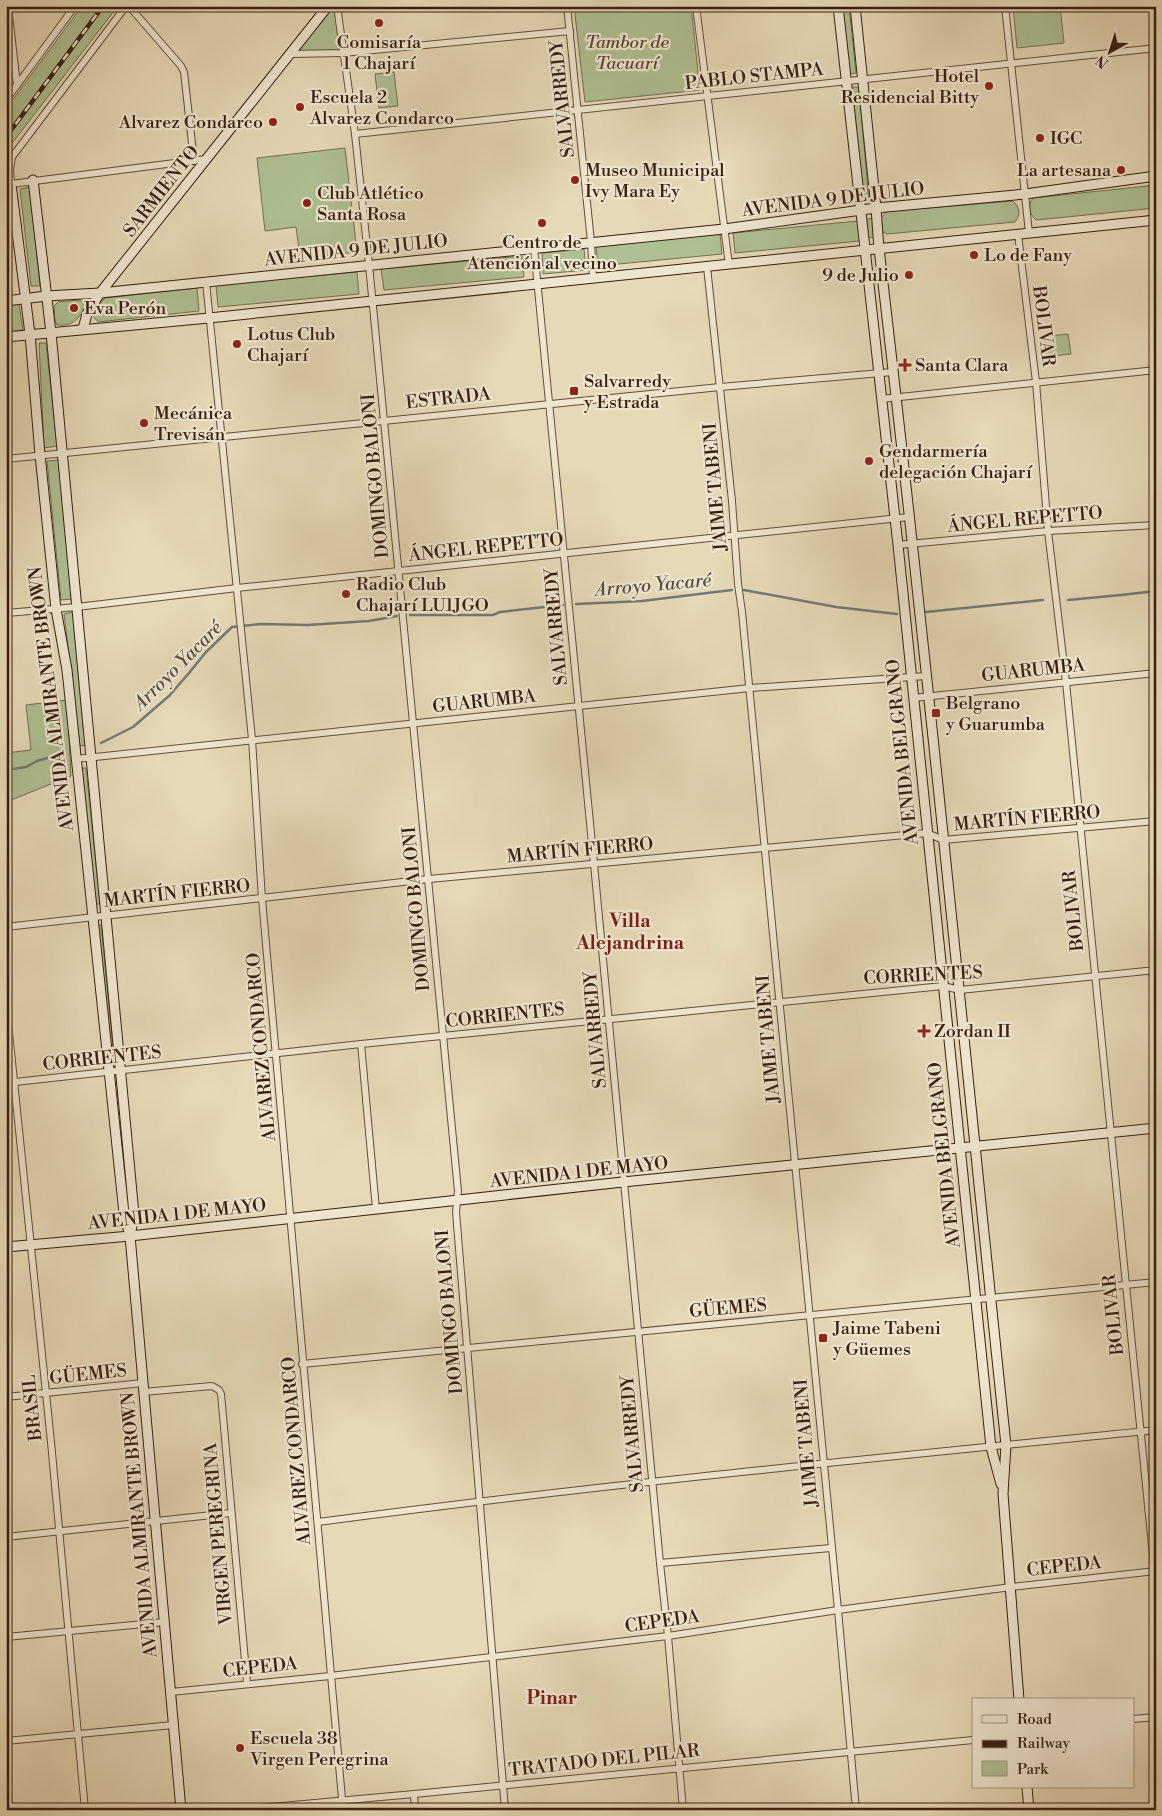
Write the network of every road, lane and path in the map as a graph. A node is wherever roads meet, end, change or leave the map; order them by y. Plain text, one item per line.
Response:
1 (8, 6) edge
2 (76, 6) edge
3 (128, 6) edge
4 (328, 6) edge
5 (336, 6) edge
6 (567, 6) edge
7 (696, 6) edge
8 (838, 6) edge
9 (855, 6) edge
10 (1005, 6) edge
11 (8, 24) edge
12 (570, 31) junction
13 (1156, 48) edge
14 (343, 53) junction
15 (290, 54) junction
16 (1011, 64) junction
17 (862, 78) junction
18 (847, 80) junction
19 (16, 85) junction
20 (707, 96) junction
21 (6, 100) edge
22 (578, 110) junction
23 (355, 134) junction
24 (206, 159) junction
25 (194, 161) junction
26 (1156, 176) edge
27 (33, 180) junction
28 (11, 184) junction
29 (1025, 194) junction
30 (876, 208) junction
31 (860, 210) junction
32 (1156, 221) edge
33 (724, 229) junction
34 (1029, 233) junction
35 (1018, 234) junction
36 (591, 242) junction
37 (534, 248) junction
38 (879, 249) junction
39 (866, 250) junction
40 (369, 265) junction
41 (729, 265) junction
42 (707, 267) junction
43 (593, 279) junction
44 (206, 282) junction
45 (538, 284) junction
46 (100, 294) junction
47 (46, 296) junction
48 (25, 298) junction
49 (6, 300) edge
50 (373, 301) junction
51 (209, 318) junction
52 (83, 329) junction
53 (50, 333) junction
54 (30, 334) junction
55 (6, 337) edge
56 (1156, 370) edge
57 (878, 372) junction
58 (893, 372) junction
59 (1036, 382) junction
60 (720, 387) junction
61 (896, 397) junction
62 (881, 399) junction
63 (550, 403) junction
64 (385, 420) junction
65 (221, 438) junction
66 (61, 453) junction
67 (40, 455) junction
68 (6, 459) edge
69 (909, 517) junction
70 (894, 519) junction
71 (1156, 525) edge
72 (1048, 531) junction
73 (735, 536) junction
74 (913, 544) junction
75 (898, 545) junction
76 (564, 554) junction
77 (399, 571) junction
78 (237, 588) junction
79 (77, 607) junction
80 (56, 609) junction
81 (6, 613) edge
82 (1156, 673) edge
83 (926, 676) junction
84 (912, 678) junction
85 (1066, 682) junction
86 (750, 688) junction
87 (929, 695) junction
88 (913, 698) junction
89 (578, 706) junction
90 (414, 723) junction
91 (252, 740) junction
92 (90, 757) junction
93 (76, 759) junction
94 (1156, 821) edge
95 (1080, 829) junction
96 (927, 833) junction
97 (942, 840) junction
98 (764, 849) junction
99 (594, 864) junction
100 (429, 879) junction
101 (262, 899) junction
102 (104, 916) junction
103 (93, 918) junction
104 (6, 927) edge
105 (1156, 970) edge
106 (1094, 976) junction
107 (943, 986) junction
108 (960, 990) junction
109 (779, 1002) junction
110 (6, 1003) edge
111 (609, 1020) junction
112 (444, 1036) junction
113 (361, 1044) junction
114 (277, 1053) junction
115 (120, 1071) junction
116 (110, 1072) junction
117 (14, 1082) junction
118 (6, 1083) edge
119 (1156, 1128) edge
120 (1110, 1132) junction
121 (975, 1146) junction
122 (960, 1148) junction
123 (795, 1165) junction
124 (624, 1182) junction
125 (457, 1202) junction
126 (376, 1209) junction
127 (290, 1218) junction
128 (130, 1236) junction
129 (30, 1245) junction
130 (6, 1247) edge
131 (1156, 1282) edge
132 (1124, 1285) junction
133 (990, 1297) junction
134 (976, 1299) junction
135 (809, 1315) junction
136 (638, 1332) junction
137 (467, 1348) junction
138 (302, 1364) junction
139 (212, 1386) joint
140 (143, 1387) junction
141 (45, 1393) junction
142 (6, 1397) edge
143 (1156, 1430) edge
144 (1141, 1431) junction
145 (1006, 1445) junction
146 (992, 1447) junction
147 (823, 1464) junction
148 (652, 1481) junction
149 (1003, 1494) junction
150 (480, 1500) junction
151 (231, 1513) junction
152 (155, 1521) junction
153 (318, 1522) junction
154 (59, 1531) junction
155 (6, 1537) edge
156 (831, 1548) junction
157 (660, 1563) junction
158 (1155, 1571) edge
159 (1156, 1586) edge
160 (1011, 1587) junction
161 (838, 1610) junction
162 (165, 1622) junction
163 (69, 1631) junction
164 (668, 1636) junction
165 (6, 1637) edge
166 (493, 1657) junction
167 (330, 1676) junction
168 (247, 1683) junction
169 (171, 1692) junction
170 (1019, 1698) edge
171 (1156, 1716) edge
172 (1134, 1719) edge
173 (173, 1725) junction
174 (78, 1734) junction
175 (972, 1740) edge
176 (6, 1741) edge
177 (851, 1752) junction
178 (679, 1768) junction
179 (503, 1785) junction
180 (1027, 1788) edge
181 (414, 1794) junction
182 (342, 1800) junction
183 (85, 1810) edge
184 (181, 1810) edge
185 (238, 1810) edge
186 (343, 1810) edge
187 (415, 1810) edge
188 (505, 1810) edge
189 (683, 1810) edge
190 (856, 1810) edge
191 (1029, 1810) edge

1 - 11 street
2 - 19 street
3 - 25 street
3 - 28 street, AVENIDA ALMIRANTE BROWN
4 - 15 main road, SARMIENTO
5 - 14 street, DOMINGO BALONI
6 - 12 street, SALVARREDY
7 - 20 street
8 - 18 main road, AVENIDA BELGRANO
9 - 17 main road, AVENIDA BELGRANO
10 - 16 street
11 - 19 street
12 - 14 street
12 - 22 street, SALVARREDY
13 - 16 street, PABLO STAMPA
14 - 15 street
14 - 23 street, DOMINGO BALONI
15 - 24 main road, SARMIENTO
16 - 17 street, PABLO STAMPA
16 - 29 street
17 - 18 street, PABLO STAMPA
17 - 30 main road, AVENIDA BELGRANO
18 - 20 street, PABLO STAMPA
18 - 31 main road, AVENIDA BELGRANO
19 - 21 street
20 - 22 street, PABLO STAMPA
20 - 33 street
22 - 23 street, PABLO STAMPA
22 - 36 street, SALVARREDY
23 - 40 street, DOMINGO BALONI
24 - 25 street
24 - 46 main road, SARMIENTO
25 - 27 street
26 - 29 main road, AVENIDA 9 DE JULIO
27 - 28 street
27 - 47 main road, AVENIDA ALMIRANTE BROWN
28 - 48 main road, AVENIDA ALMIRANTE BROWN
29 - 30 main road, AVENIDA 9 DE JULIO
29 - 34 street
30 - 31 main road, AVENIDA 9 DE JULIO
30 - 38 main road, AVENIDA BELGRANO
31 - 33 main road, AVENIDA 9 DE JULIO
31 - 39 main road, AVENIDA BELGRANO
32 - 34 main road
33 - 36 main road, AVENIDA 9 DE JULIO
33 - 41 street
34 - 35 main road
35 - 38 main road
35 - 59 street, BOLIVAR
36 - 37 main road, AVENIDA 9 DE JULIO
36 - 43 street, SALVARREDY
37 - 40 main road, AVENIDA 9 DE JULIO
37 - 45 street, SALVARREDY
38 - 39 main road
38 - 58 main road, AVENIDA BELGRANO
39 - 41 main road
39 - 57 main road, AVENIDA BELGRANO
40 - 44 main road, AVENIDA 9 DE JULIO
40 - 50 street, DOMINGO BALONI
41 - 42 main road
42 - 43 main road
42 - 60 street, JAIME TABENI
43 - 45 main road
44 - 46 main road, AVENIDA 9 DE JULIO
44 - 51 street, ALVAREZ CONDARCO
45 - 50 main road
45 - 63 street, SALVARREDY
46 - 47 main road, AVENIDA 9 DE JULIO
46 - 52 main road, SARMIENTO
47 - 48 main road, AVENIDA 9 DE JULIO
47 - 53 main road, AVENIDA ALMIRANTE BROWN
48 - 49 main road, AVENIDA 9 DE JULIO
48 - 54 main road, AVENIDA ALMIRANTE BROWN
50 - 51 main road
50 - 64 street, DOMINGO BALONI
51 - 52 main road
51 - 65 street, ALVAREZ CONDARCO
52 - 53 main road
53 - 54 main road
53 - 66 main road, AVENIDA ALMIRANTE BROWN
54 - 55 main road
54 - 67 main road, AVENIDA ALMIRANTE BROWN
56 - 59 street
57 - 58 street, ESTRADA
57 - 60 street, ESTRADA
57 - 62 main road, AVENIDA BELGRANO
58 - 61 main road, AVENIDA BELGRANO
59 - 61 street
59 - 72 street, BOLIVAR
60 - 63 street, ESTRADA
60 - 73 street, JAIME TABENI
61 - 62 street
61 - 69 main road, AVENIDA BELGRANO
62 - 70 main road, AVENIDA BELGRANO
63 - 64 street, ESTRADA
63 - 76 street, SALVARREDY
64 - 65 street, ESTRADA
64 - 77 street, DOMINGO BALONI
65 - 66 street, ESTRADA
65 - 78 street, ALVAREZ CONDARCO
66 - 67 street, ESTRADA
66 - 79 main road, AVENIDA ALMIRANTE BROWN
67 - 68 street, ESTRADA
67 - 80 main road, AVENIDA ALMIRANTE BROWN
69 - 70 street, ÁNGEL REPETTO
69 - 74 main road, AVENIDA BELGRANO
70 - 73 street, ÁNGEL REPETTO
70 - 75 main road, AVENIDA BELGRANO
71 - 72 street, ÁNGEL REPETTO
72 - 74 street, ÁNGEL REPETTO
72 - 85 street, BOLIVAR
73 - 76 street, ÁNGEL REPETTO
73 - 86 street, JAIME TABENI
74 - 75 street, ÁNGEL REPETTO
74 - 83 main road, AVENIDA BELGRANO
75 - 84 main road, AVENIDA BELGRANO
76 - 77 street, ÁNGEL REPETTO
76 - 89 street, SALVARREDY
77 - 78 street, ÁNGEL REPETTO
77 - 90 street, DOMINGO BALONI
78 - 79 street, ÁNGEL REPETTO
78 - 91 street, ALVAREZ CONDARCO
79 - 80 street, ÁNGEL REPETTO
79 - 92 main road, AVENIDA ALMIRANTE BROWN
80 - 81 street, ÁNGEL REPETTO
80 - 93 main road, AVENIDA ALMIRANTE BROWN
82 - 85 street, GUARUMBA
83 - 84 street, GUARUMBA
83 - 87 main road, AVENIDA BELGRANO
84 - 86 street, GUARUMBA
84 - 88 main road, AVENIDA BELGRANO
85 - 87 street, GUARUMBA
85 - 95 street, BOLIVAR
86 - 89 street, GUARUMBA
86 - 98 street, JAIME TABENI
87 - 88 street, GUARUMBA
87 - 97 main road, AVENIDA BELGRANO
88 - 96 main road, AVENIDA BELGRANO
89 - 90 street, GUARUMBA
89 - 99 street, SALVARREDY
90 - 91 street, GUARUMBA
90 - 100 street, DOMINGO BALONI
91 - 92 street, GUARUMBA
91 - 101 street, ALVAREZ CONDARCO
92 - 93 street, GUARUMBA
92 - 102 main road, AVENIDA ALMIRANTE BROWN
93 - 103 main road, AVENIDA ALMIRANTE BROWN
94 - 95 street, MARTÍN FIERRO
95 - 97 street, MARTÍN FIERRO
95 - 106 street, BOLIVAR
96 - 97 street, MARTÍN FIERRO
96 - 98 street, MARTÍN FIERRO
96 - 107 main road, AVENIDA BELGRANO
97 - 108 main road, AVENIDA BELGRANO
98 - 99 street, MARTÍN FIERRO
98 - 109 street, JAIME TABENI
99 - 100 street, MARTÍN FIERRO
99 - 111 street, SALVARREDY
100 - 101 street, MARTÍN FIERRO
100 - 112 street, DOMINGO BALONI
101 - 102 street, MARTÍN FIERRO
101 - 114 street, ALVAREZ CONDARCO
102 - 103 street, MARTÍN FIERRO
102 - 115 main road, AVENIDA ALMIRANTE BROWN
103 - 104 street, MARTÍN FIERRO
103 - 116 main road, AVENIDA ALMIRANTE BROWN
105 - 106 street, CORRIENTES
106 - 108 street, CORRIENTES
106 - 120 street, BOLIVAR
107 - 108 street, CORRIENTES
107 - 109 street, CORRIENTES
107 - 122 main road, AVENIDA BELGRANO
108 - 121 main road, AVENIDA BELGRANO
109 - 111 street, CORRIENTES
109 - 123 street, JAIME TABENI
110 - 117 street, BRASIL
111 - 112 street, CORRIENTES
111 - 124 street, SALVARREDY
112 - 113 street, CORRIENTES
112 - 125 street, DOMINGO BALONI
113 - 114 street, CORRIENTES
113 - 126 street
114 - 115 street, CORRIENTES
114 - 127 street, ALVAREZ CONDARCO
115 - 116 street, CORRIENTES
115 - 128 main road, AVENIDA ALMIRANTE BROWN
116 - 117 street, CORRIENTES
116 - 128 main road, AVENIDA ALMIRANTE BROWN
117 - 118 street, CORRIENTES
117 - 129 street, BRASIL
119 - 120 main road, AVENIDA 1 DE MAYO
120 - 121 main road, AVENIDA 1 DE MAYO
120 - 132 street, BOLIVAR
121 - 122 main road, AVENIDA 1 DE MAYO
121 - 133 main road, AVENIDA BELGRANO
122 - 123 main road, AVENIDA 1 DE MAYO
122 - 134 main road, AVENIDA BELGRANO
123 - 124 main road, AVENIDA 1 DE MAYO
123 - 135 street, JAIME TABENI
124 - 125 main road, AVENIDA 1 DE MAYO
124 - 136 street, SALVARREDY
125 - 126 main road, AVENIDA 1 DE MAYO
125 - 137 street, DOMINGO BALONI
126 - 127 main road, AVENIDA 1 DE MAYO
127 - 128 main road, AVENIDA 1 DE MAYO
127 - 138 street, ALVAREZ CONDARCO
128 - 129 main road, AVENIDA 1 DE MAYO
128 - 140 main road, AVENIDA ALMIRANTE BROWN
129 - 130 main road, AVENIDA 1 DE MAYO
129 - 141 street, BRASIL
131 - 132 street, GÜEMES
132 - 133 street, GÜEMES
132 - 144 street, BOLIVAR
133 - 134 street, GÜEMES
133 - 145 main road, AVENIDA BELGRANO
134 - 135 street, GÜEMES
134 - 146 main road, AVENIDA BELGRANO
135 - 136 street, GÜEMES
135 - 147 street, JAIME TABENI
136 - 137 street, GÜEMES
136 - 148 street, SALVARREDY
137 - 138 street, GÜEMES
137 - 150 street, DOMINGO BALONI
138 - 153 street, ALVAREZ CONDARCO
139 - 140 street, GÜEMES
139 - 151 street, VIRGEN PEREGRINA
140 - 141 street, GÜEMES
140 - 152 main road, AVENIDA ALMIRANTE BROWN
141 - 142 street, GÜEMES
141 - 154 street, BRASIL
143 - 144 street
144 - 145 street
144 - 158 street, BOLIVAR
145 - 146 street
145 - 149 main road, AVENIDA BELGRANO
146 - 147 street
146 - 149 main road, AVENIDA BELGRANO
147 - 148 street
147 - 156 street, JAIME TABENI
148 - 150 street
148 - 157 street, SALVARREDY
149 - 160 main road, AVENIDA BELGRANO
150 - 153 street
150 - 166 street, DOMINGO BALONI
151 - 152 street
151 - 168 street, VIRGEN PEREGRINA
152 - 154 street
152 - 162 main road, AVENIDA ALMIRANTE BROWN
153 - 167 street, ALVAREZ CONDARCO
154 - 155 street
154 - 163 street, BRASIL
156 - 157 street
156 - 161 street, JAIME TABENI
157 - 164 street, SALVARREDY
158 - 159 street, BOLIVAR
158 - 160 street, CEPEDA
160 - 161 street, CEPEDA
160 - 170 main road, AVENIDA BELGRANO
161 - 164 street, CEPEDA
161 - 177 street, JAIME TABENI
162 - 163 street
162 - 169 main road, AVENIDA ALMIRANTE BROWN
163 - 165 street
163 - 174 street, BRASIL
164 - 166 street, CEPEDA
164 - 178 street, SALVARREDY
166 - 167 street, CEPEDA
166 - 179 street, DOMINGO BALONI
167 - 168 street, CEPEDA
167 - 182 street, ALVAREZ CONDARCO
168 - 169 street, CEPEDA
169 - 173 main road, AVENIDA ALMIRANTE BROWN
171 - 172 street
173 - 174 street
173 - 184 main road, AVENIDA ALMIRANTE BROWN
174 - 176 street
174 - 183 street, BRASIL
175 - 177 street, TRATADO DEL PILAR
177 - 178 street, TRATADO DEL PILAR
177 - 190 street, JAIME TABENI
178 - 179 street, TRATADO DEL PILAR
178 - 189 street, SALVARREDY
179 - 181 street, TRATADO DEL PILAR
179 - 188 street, DOMINGO BALONI
180 - 191 main road
181 - 182 street, TRATADO DEL PILAR
181 - 187 street
182 - 185 street, TRATADO DEL PILAR
182 - 186 street, ALVAREZ CONDARCO

